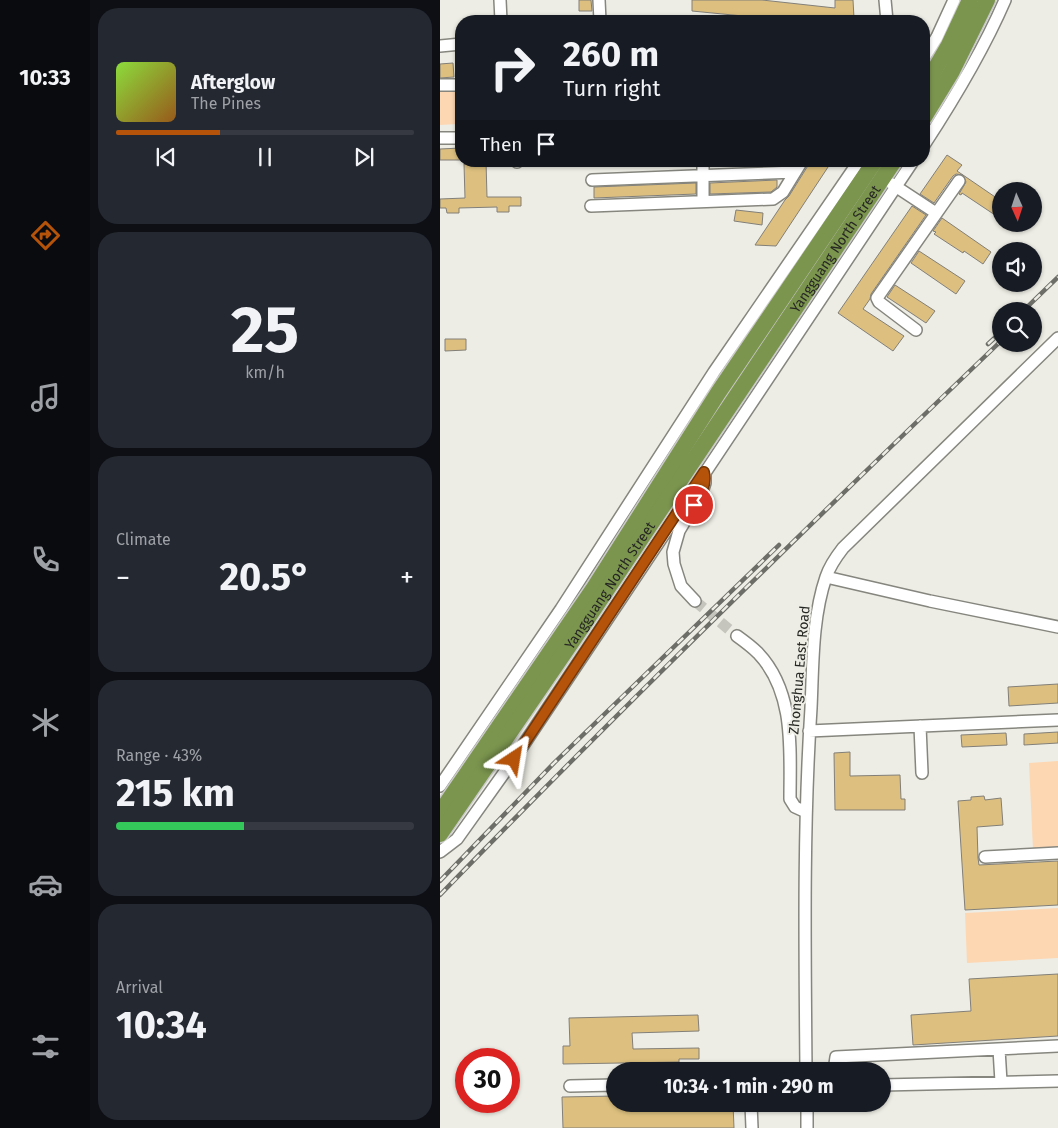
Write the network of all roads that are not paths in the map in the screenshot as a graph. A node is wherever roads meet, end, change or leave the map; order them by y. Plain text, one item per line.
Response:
1 (500, 0) edge
2 (599, 0) edge
3 (886, 0) edge
4 (954, 0) edge
5 (970, 0) edge
6 (987, 0) edge
7 (1005, 0) edge
8 (501, 15) edge
9 (600, 15) edge
10 (887, 15) edge
11 (455, 45) edge
12 (440, 46) edge
13 (930, 56) edge
14 (930, 59) edge
15 (455, 85) edge
16 (440, 86) edge
17 (930, 107) edge
18 (930, 136) edge
19 (440, 138) edge
20 (455, 138) edge
21 (703, 167) edge
22 (798, 167) edge
23 (855, 167) edge
24 (871, 167) edge
25 (893, 167) edge
26 (906, 167) edge
27 (795, 172) junction
28 (703, 175) junction
29 (592, 180) dead end
30 (959, 181) dead end
31 (889, 182) junction
32 (703, 201) junction
33 (591, 206) dead end
34 (936, 213) junction
35 (916, 330) dead end
36 (1058, 338) edge
37 (696, 457) junction
38 (704, 472) junction
39 (826, 578) junction
40 (695, 601) tunnel mouth
41 (1058, 627) edge
42 (737, 636) tunnel mouth
43 (1058, 720) edge
44 (920, 726) junction
45 (809, 731) junction
46 (922, 773) dead end
47 (444, 793) edge
48 (806, 812) junction
49 (440, 813) edge
50 (440, 834) edge
51 (440, 852) edge
52 (1058, 853) edge
53 (985, 857) dead end
54 (1058, 1046) edge
55 (999, 1049) junction
56 (806, 1062) edge
57 (835, 1062) edge
58 (1058, 1081) edge
59 (1001, 1082) junction
60 (606, 1085) edge
61 (891, 1085) edge
62 (570, 1086) dead end
63 (751, 1112) edge
64 (807, 1112) edge
65 (752, 1128) edge
66 (807, 1128) edge

1 - 8 street
2 - 9 street
3 - 10 street
4 - 13 street
5 - 14 highway
6 - 17 highway
7 - 18 street
11 - 12 street
15 - 16 street
19 - 20 street
21 - 28 street
22 - 27 street
23 - 47 street
24 - 47 highway, Yangguang North Street
25 - 31 highway, Yangguang North Street
26 - 31 street
27 - 28 street
27 - 32 street
28 - 29 street
28 - 32 street
30 - 34 street
31 - 34 street
31 - 37 highway, Yangguang North Street
31 - 38 street
32 - 33 street
34 - 35 street
36 - 39 street, Zhonghua East Road
37 - 38 street
37 - 50 highway, Yangguang North Street
38 - 40 street
38 - 51 street
39 - 41 street
39 - 45 street, Zhonghua East Road
42 - 48 street
43 - 44 street
44 - 45 street
44 - 46 street
45 - 48 street, Zhonghua East Road
47 - 49 highway, Yangguang North Street
48 - 56 street, Zhonghua East Road
52 - 53 street
54 - 55 street
55 - 57 street
55 - 59 street
58 - 59 street
59 - 61 street
60 - 62 street
63 - 65 street
64 - 66 street

